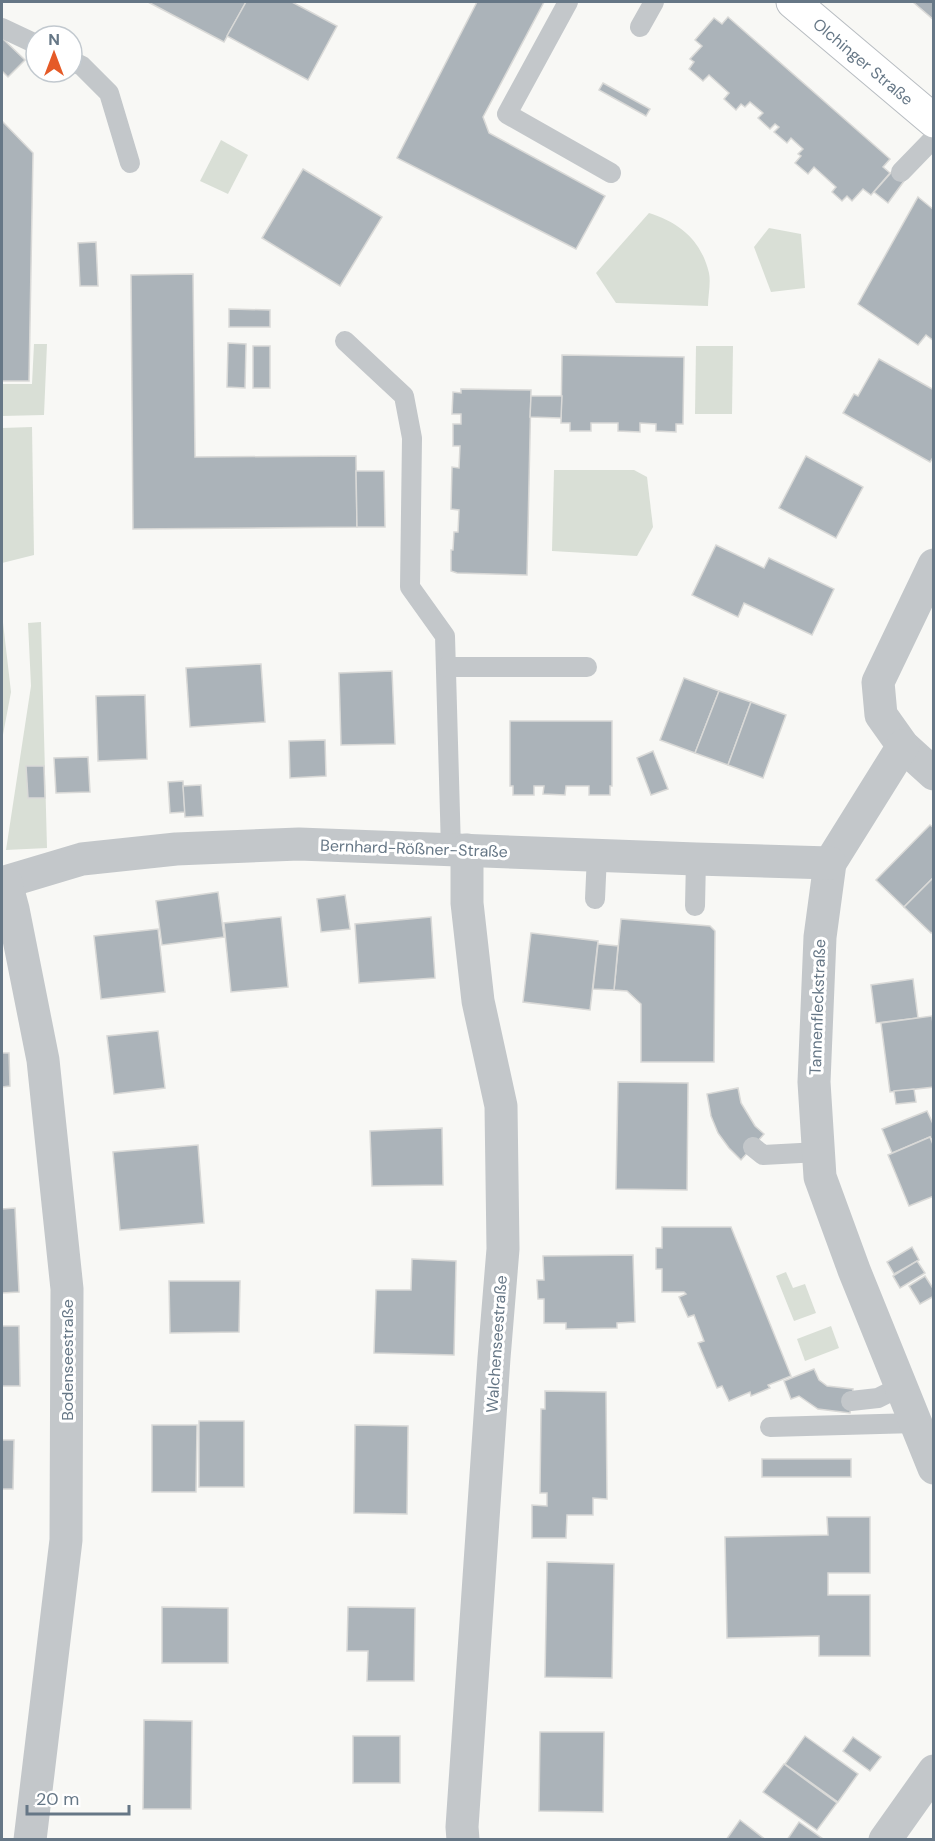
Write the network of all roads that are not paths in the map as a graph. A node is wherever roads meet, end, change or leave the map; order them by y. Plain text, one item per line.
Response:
1 (568, 2) edge
2 (654, 2) edge
3 (809, 6) edge
4 (640, 27) dead end
5 (2, 28) edge
6 (24, 39) edge
7 (84, 68) edge
8 (928, 108) edge
9 (933, 138) edge
10 (130, 163) dead end
11 (902, 172) dead end
12 (611, 173) dead end
13 (345, 341) dead end
14 (933, 565) edge
15 (446, 667) junction
16 (588, 667) dead end
17 (903, 746) junction
18 (933, 774) edge
19 (459, 850) junction
20 (597, 855) junction
21 (696, 860) junction
22 (830, 863) junction
23 (4, 883) edge
24 (595, 899) dead end
25 (695, 906) dead end
26 (753, 1147) dead end
27 (819, 1152) junction
28 (900, 1387) junction
29 (851, 1401) dead end
30 (916, 1423) junction
31 (770, 1427) dead end
32 (933, 1468) edge
33 (933, 1771) edge
34 (30, 1839) edge
35 (463, 1839) edge
36 (885, 1839) edge

1 - 12 lane
2 - 4 lane
3 - 8 main road, Olchinger Straße
5 - 6 lane
7 - 10 lane
9 - 11 lane
13 - 15 lane
14 - 17 street
15 - 16 lane
15 - 19 lane
17 - 18 street
17 - 22 street, Tannenfleckstraße
19 - 20 street, Bernhard-Rößner-Straße
19 - 23 street, Bernhard-Rößner-Straße
19 - 35 street, Walchenseestraße
20 - 21 street, Bernhard-Rößner-Straße
20 - 24 lane
21 - 22 street, Bernhard-Rößner-Straße
21 - 25 lane
22 - 27 street, Tannenfleckstraße
23 - 34 street, Bodenseestraße
26 - 27 lane
27 - 28 street, Tannenfleckstraße
28 - 29 lane
28 - 30 street, Tannenfleckstraße
30 - 31 lane
30 - 32 street, Tannenfleckstraße
33 - 36 street

